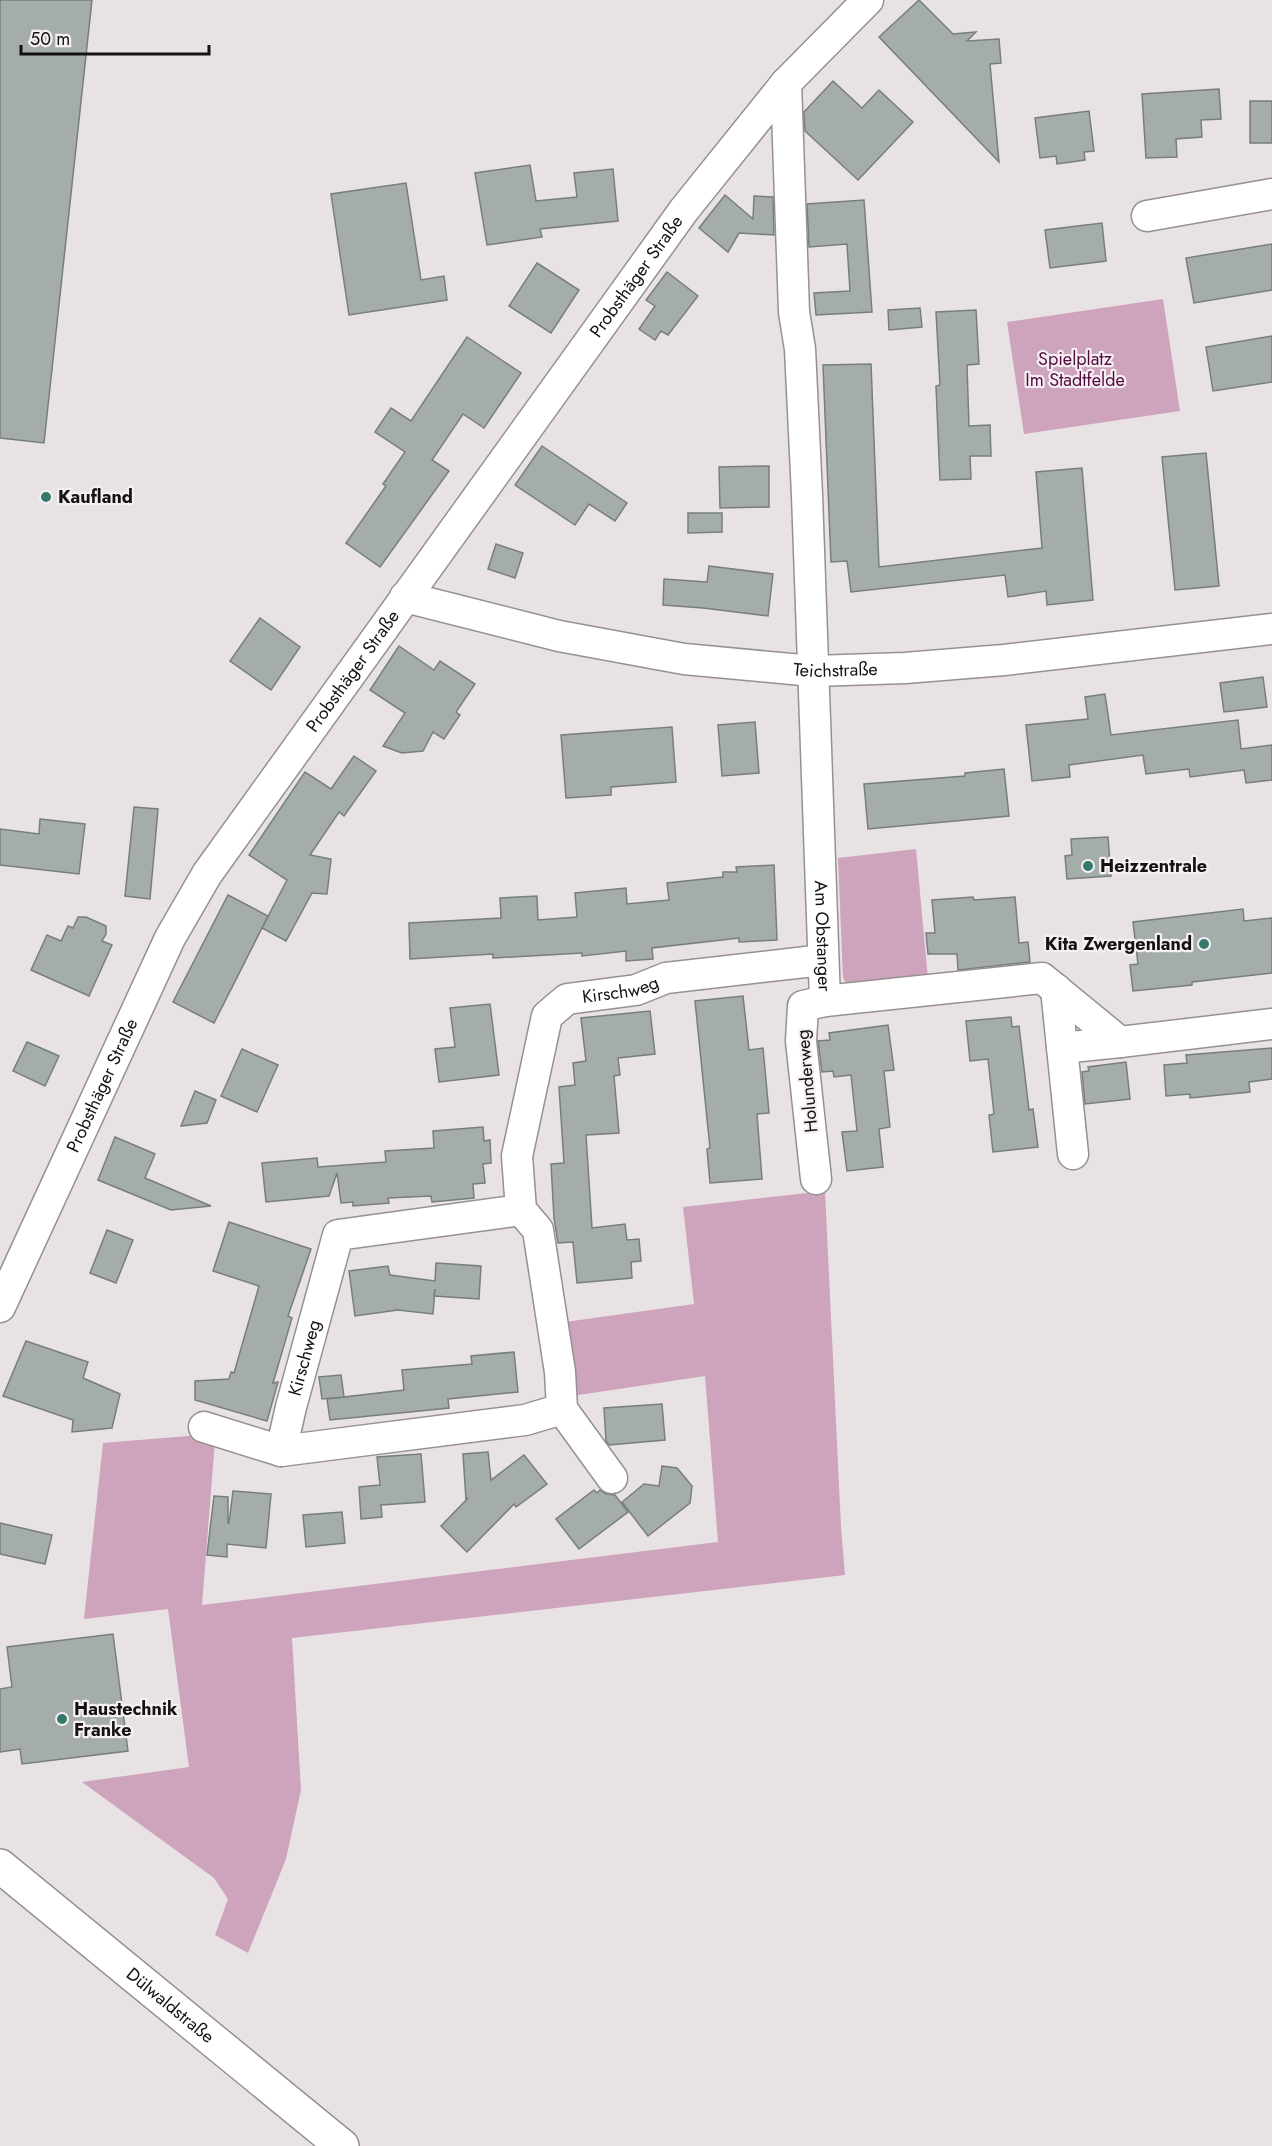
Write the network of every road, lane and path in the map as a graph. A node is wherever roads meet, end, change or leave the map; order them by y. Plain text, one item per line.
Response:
1 (868, 0) edge
2 (786, 83) junction
3 (1272, 194) edge
4 (1147, 216) dead end
5 (405, 597) junction
6 (1272, 629) edge
7 (813, 671) junction
8 (823, 960) junction
9 (1056, 989) junction
10 (825, 1001) junction
11 (1272, 1024) edge
12 (1120, 1042) junction
13 (1062, 1048) junction
14 (1073, 1154) dead end
15 (816, 1179) dead end
16 (521, 1210) junction
17 (0, 1307) edge
18 (562, 1409) junction
19 (204, 1427) dead end
20 (281, 1451) junction
21 (612, 1478) dead end
22 (0, 1866) edge
23 (342, 2146) edge

1 - 2 street, Probsthäger Straße
2 - 5 street, Probsthäger Straße
2 - 7 street
3 - 4 street
5 - 7 street, Teichstraße
5 - 17 street, Probsthäger Straße
6 - 7 street, Teichstraße
7 - 8 street, Am Obstanger
8 - 10 street, Am Obstanger
8 - 16 street, Kirschweg
9 - 10 street, Am Obstanger
9 - 12 street, Am Obstanger
9 - 13 street
10 - 15 street, Holunderweg
11 - 12 street
12 - 13 street
13 - 14 street
16 - 18 street
16 - 20 street, Kirschweg
18 - 20 street
18 - 21 street
19 - 20 street
22 - 23 street, Dülwaldstraße

